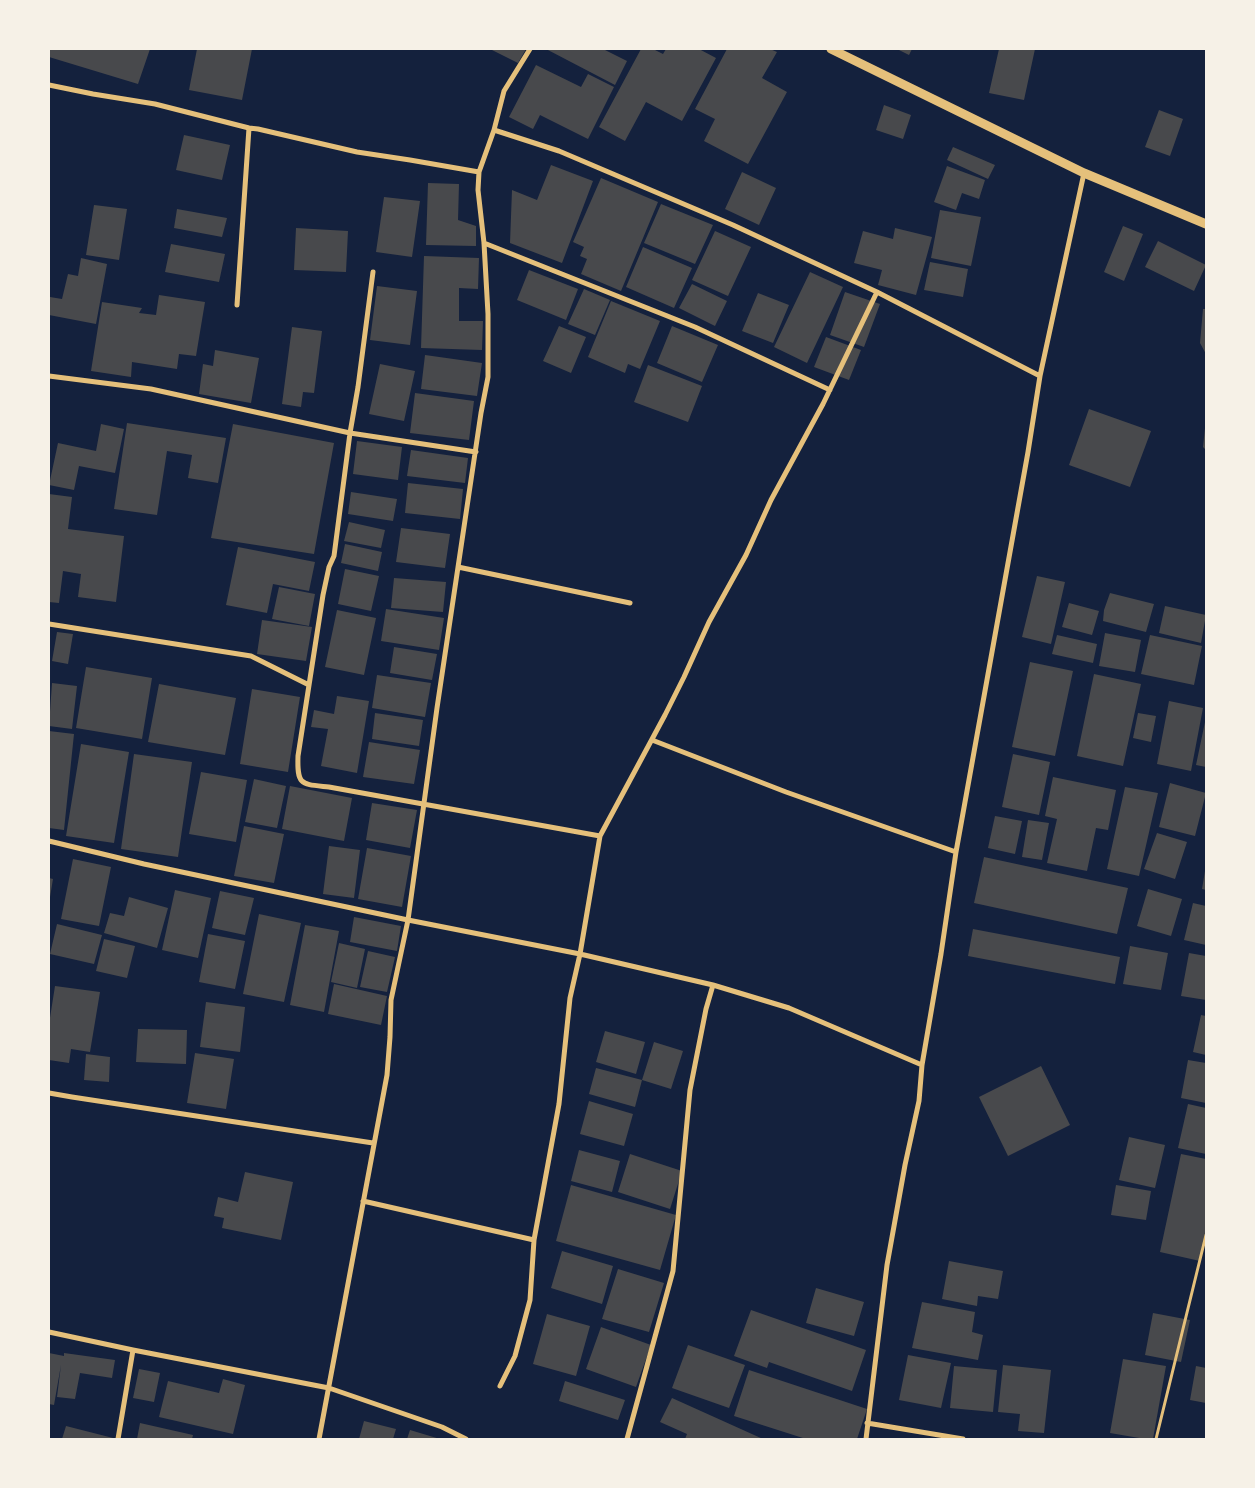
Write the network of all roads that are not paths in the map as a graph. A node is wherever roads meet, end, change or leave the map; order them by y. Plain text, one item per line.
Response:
1 (530, 49) edge
2 (831, 49) edge
3 (49, 85) edge
4 (248, 128) junction
5 (494, 130) junction
6 (479, 172) junction
7 (1084, 173) junction
8 (1206, 224) edge
9 (484, 243) junction
10 (373, 272) dead end
11 (876, 292) junction
12 (236, 305) dead end
13 (49, 376) edge
14 (1040, 376) junction
15 (830, 390) junction
16 (350, 432) junction
17 (476, 452) junction
18 (458, 567) junction
19 (630, 603) dead end
20 (49, 624) edge
21 (309, 685) junction
22 (652, 740) junction
23 (424, 805) junction
24 (600, 836) junction
25 (49, 842) edge
26 (956, 852) junction
27 (408, 920) junction
28 (580, 954) junction
29 (714, 984) junction
30 (922, 1065) junction
31 (49, 1093) edge
32 (373, 1144) junction
33 (363, 1201) junction
34 (534, 1240) junction
35 (49, 1332) edge
36 (133, 1350) junction
37 (500, 1386) dead end
38 (329, 1388) junction
39 (867, 1423) junction
40 (459, 1437) edge
41 (118, 1439) edge
42 (319, 1439) edge
43 (466, 1439) edge
44 (626, 1439) edge
45 (866, 1439) edge
46 (963, 1439) edge

1 - 5 street
2 - 7 street
3 - 4 street
4 - 6 street
4 - 12 street
5 - 6 street
5 - 11 street
6 - 9 street
7 - 8 street
7 - 14 street
9 - 15 street
9 - 17 street
10 - 16 street
11 - 14 street
11 - 15 street
13 - 16 street
14 - 26 street
15 - 22 street
16 - 17 street
16 - 21 street
17 - 18 street
18 - 19 street
18 - 23 street
20 - 21 street
21 - 23 street
22 - 24 street
22 - 26 street
23 - 24 street
23 - 27 street
24 - 28 street
25 - 27 street
26 - 30 street
27 - 28 street
27 - 32 street
28 - 29 street
28 - 34 street
29 - 30 street
29 - 44 street
30 - 39 street
31 - 32 street
32 - 33 street
33 - 34 street
33 - 38 street
34 - 37 street
35 - 36 street
36 - 38 street
36 - 41 street
38 - 40 street
38 - 42 street
39 - 45 street
39 - 46 street
40 - 43 street

